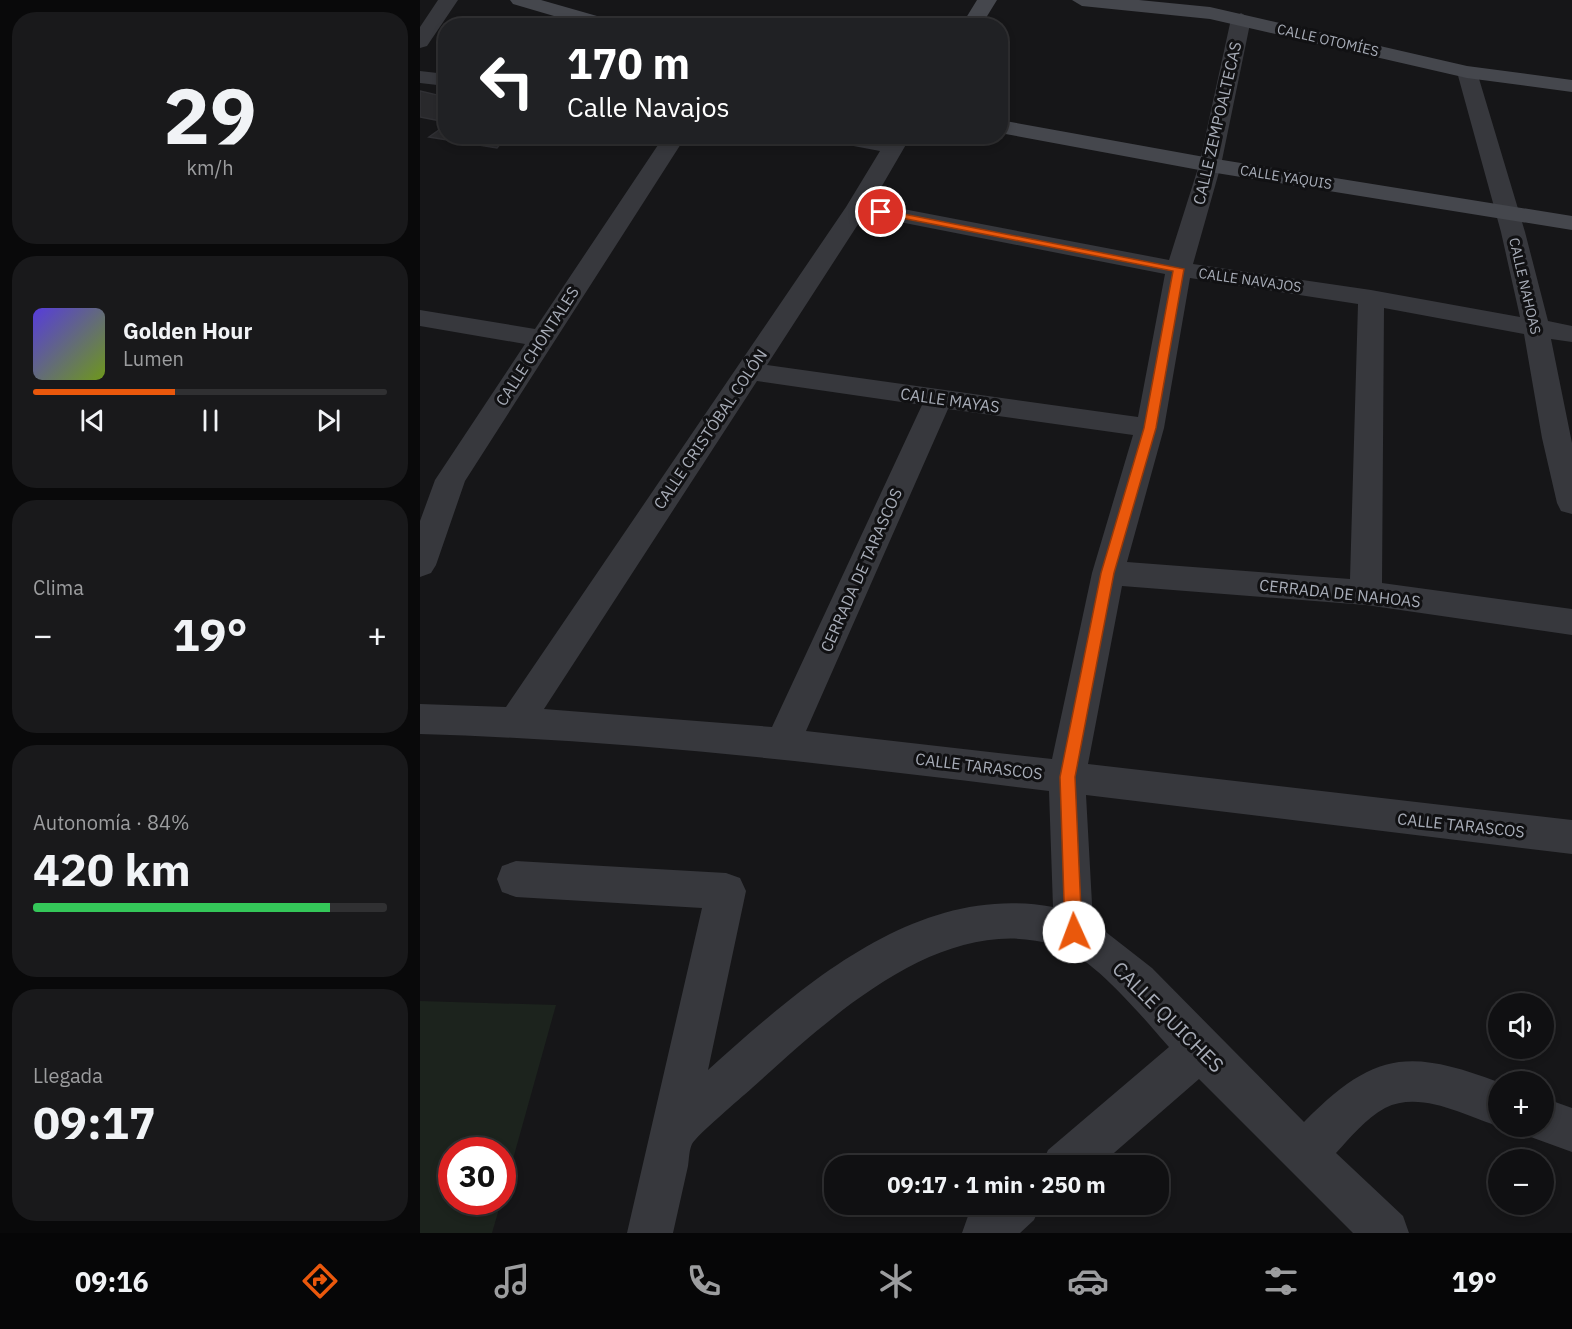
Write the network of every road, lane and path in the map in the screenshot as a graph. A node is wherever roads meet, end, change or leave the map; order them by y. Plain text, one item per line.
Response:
1 (448, 0) edge
2 (520, 0) edge
3 (987, 0) edge
4 (1082, 0) edge
5 (583, 18) edge
6 (976, 18) edge
7 (1241, 19) junction
8 (420, 42) edge
9 (1467, 72) junction
10 (420, 77) edge
11 (438, 79) edge
12 (1572, 86) edge
13 (1008, 127) edge
14 (670, 144) edge
15 (896, 144) edge
16 (1210, 165) junction
17 (858, 207) junction
18 (1508, 213) junction
19 (1572, 222) edge
20 (1179, 269) junction
21 (1371, 298) junction
22 (420, 318) edge
23 (1535, 327) junction
24 (1572, 334) edge
25 (542, 339) junction
26 (749, 371) junction
27 (939, 398) junction
28 (1150, 428) junction
29 (1568, 474) edge
30 (1572, 502) edge
31 (420, 565) edge
32 (1108, 573) junction
33 (1366, 593) junction
34 (1572, 622) edge
35 (420, 719) edge
36 (517, 720) junction
37 (783, 742) junction
38 (1067, 777) junction
39 (1572, 837) edge
40 (516, 879) dead end
41 (1074, 932) junction
42 (1200, 1049) junction
43 (1488, 1100) edge
44 (1554, 1124) edge
45 (675, 1129) junction
46 (1572, 1130) edge
47 (1304, 1154) junction
48 (1077, 1155) edge
49 (1005, 1215) edge
50 (650, 1233) edge
51 (985, 1233) edge
52 (1386, 1233) edge

1 - 8 street
2 - 5 street
3 - 6 street
4 - 7 street, CALLE OTOMÍES
7 - 9 street, CALLE OTOMÍES
7 - 16 street, CALLE ZEMPOALTECAS
9 - 12 street, CALLE OTOMÍES
9 - 18 street, CALLE NAHOAS
10 - 11 street
13 - 16 street, CALLE YAQUIS
14 - 25 street, CALLE CHONTALES
15 - 17 street, CALLE CRISTÓBAL COLÓN
16 - 18 street, CALLE YAQUIS
16 - 20 street, CALLE ZEMPOALTECAS
17 - 20 street, CALLE NAVAJOS
17 - 26 street, CALLE CRISTÓBAL COLÓN
18 - 19 street, CALLE YAQUIS
18 - 23 street, CALLE NAHOAS
20 - 21 street, CALLE NAVAJOS
20 - 28 street, CALLE ZEMPOALTECAS
21 - 23 street, CALLE NAVAJOS
21 - 33 street
22 - 25 street
23 - 24 street, CALLE NAVAJOS
23 - 29 street, CALLE NAHOAS
25 - 31 street, CALLE CHONTALES
26 - 27 street, CALLE MAYAS
26 - 36 street, CALLE CRISTÓBAL COLÓN
27 - 28 street, CALLE MAYAS
27 - 37 street, CERRADA DE TARASCOS
28 - 32 street, CALLE ZEMPOALTECAS
29 - 30 street, CALLE NAHOAS
32 - 33 street, CERRADA DE NAHOAS
32 - 38 street, CALLE ZEMPOALTECAS
33 - 34 street, CERRADA DE NAHOAS
35 - 36 street, CALLE TARASCOS
36 - 37 street, CALLE TARASCOS
37 - 38 street, CALLE TARASCOS
38 - 39 street, CALLE TARASCOS
38 - 41 street, CALLE ZEMPOALTECAS
40 - 45 street
41 - 42 street, CALLE QUICHES
41 - 45 street, CALLE QUICHES
42 - 47 street, CALLE QUICHES
42 - 48 street
43 - 47 street
44 - 46 street
45 - 50 street
47 - 52 street, CALLE QUICHES
49 - 51 street

